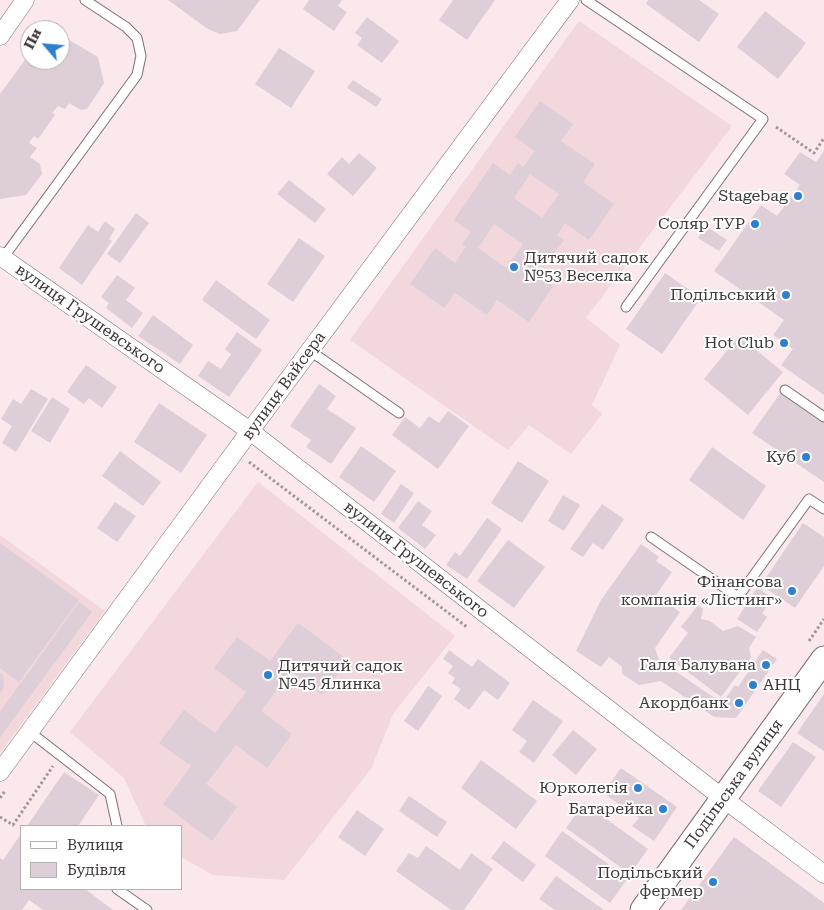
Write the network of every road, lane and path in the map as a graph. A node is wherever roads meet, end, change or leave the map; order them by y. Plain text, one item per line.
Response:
1 (25, 0) edge
2 (85, 0) edge
3 (570, 0) edge
4 (586, 0) edge
5 (0, 36) edge
6 (763, 119) junction
7 (824, 138) edge
8 (1, 257) edge
9 (626, 307) dead end
10 (309, 352) junction
11 (785, 390) dead end
12 (399, 413) dead end
13 (824, 417) edge
14 (250, 431) junction
15 (824, 509) edge
16 (651, 537) dead end
17 (824, 659) edge
18 (30, 732) junction
19 (56, 762) dead end
20 (0, 772) edge
21 (724, 799) junction
22 (0, 817) edge
23 (118, 825) edge
24 (824, 874) edge
25 (118, 890) edge
26 (147, 910) edge
27 (643, 910) edge

1 - 5 street
2 - 8 lane
3 - 10 street, вулиця Вайсера
4 - 6 lane
6 - 7 path
6 - 9 lane
8 - 14 street, вулиця Грушевського
10 - 12 lane
10 - 14 street, вулиця Вайсера
11 - 13 lane
14 - 18 street, вулиця Вайсера
14 - 21 street, вулиця Грушевського
15 - 16 lane
17 - 21 street, Подільська вулиця
18 - 20 street, вулиця Вайсера
18 - 23 lane
19 - 22 path
21 - 24 street, вулиця Грушевського
21 - 27 street, Подільська вулиця
25 - 26 lane

